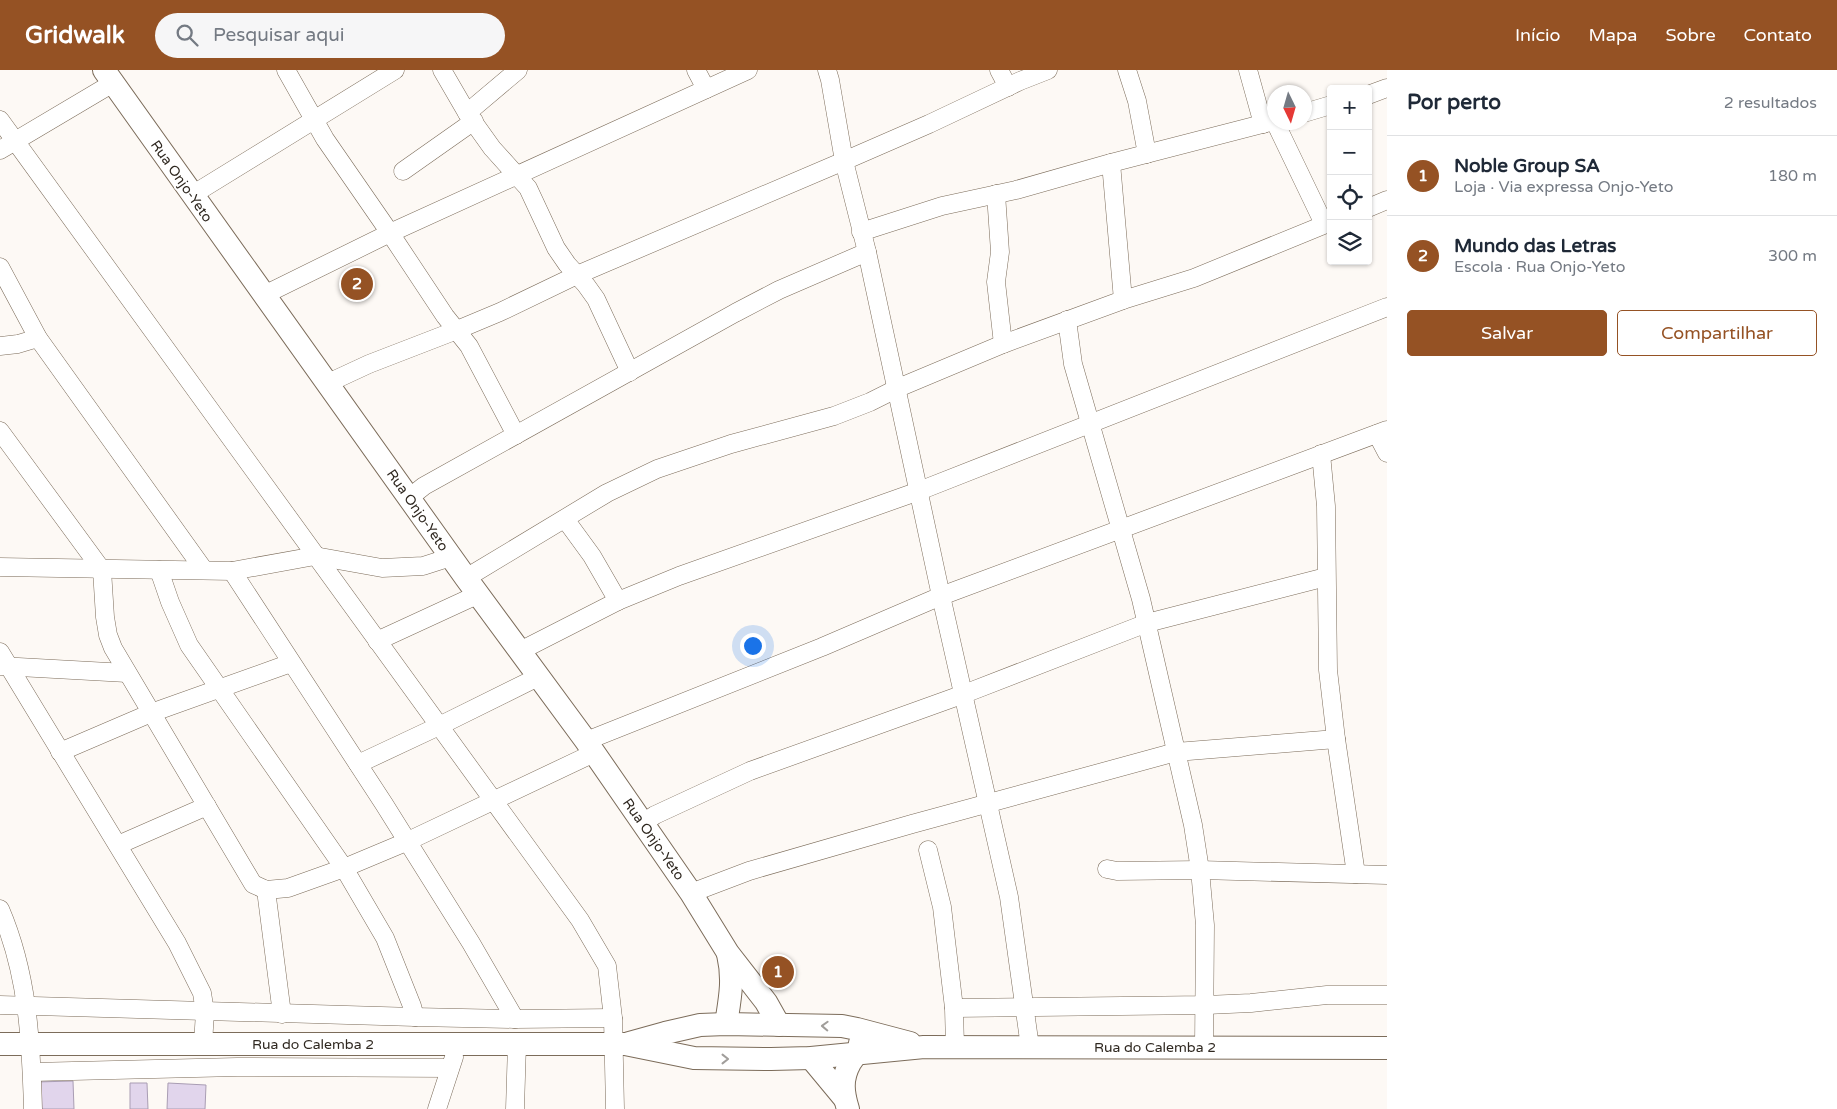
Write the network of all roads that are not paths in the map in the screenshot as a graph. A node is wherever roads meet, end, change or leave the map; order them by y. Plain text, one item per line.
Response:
1 (286, 70) edge
2 (395, 70) edge
3 (442, 70) edge
4 (518, 70) edge
5 (696, 70) edge
6 (748, 70) edge
7 (827, 70) edge
8 (999, 70) edge
9 (1048, 70) edge
10 (1127, 70) edge
11 (1248, 70) edge
12 (109, 74) edge
13 (1008, 87) junction
14 (1387, 88) edge
15 (706, 89) junction
16 (1372, 94) edge
17 (1327, 106) edge
18 (1312, 111) edge
19 (1267, 114) edge
20 (471, 117) junction
21 (0, 120) edge
22 (315, 120) junction
23 (1267, 124) edge
24 (1275, 130) edge
25 (16, 142) junction
26 (0, 150) edge
27 (1147, 154) junction
28 (844, 161) junction
29 (1111, 163) junction
30 (403, 171) dead end
31 (517, 175) junction
32 (996, 194) junction
33 (192, 195) junction
34 (1387, 200) edge
35 (1372, 206) edge
36 (1327, 223) edge
37 (861, 232) junction
38 (390, 233) junction
39 (867, 252) junction
40 (0, 267) edge
41 (577, 274) junction
42 (264, 295) junction
43 (1123, 300) junction
44 (1387, 307) edge
45 (1067, 320) junction
46 (457, 330) junction
47 (38, 338) junction
48 (1003, 344) junction
49 (0, 346) edge
50 (630, 372) junction
51 (328, 383) junction
52 (898, 388) junction
53 (1091, 425) junction
54 (0, 431) edge
55 (1382, 432) edge
56 (516, 435) junction
57 (1387, 453) edge
58 (1321, 454) junction
59 (919, 491) junction
60 (409, 498) junction
61 (565, 519) junction
62 (1120, 529) junction
63 (316, 556) junction
64 (451, 557) junction
65 (0, 567) edge
66 (102, 570) junction
67 (159, 570) junction
68 (204, 570) junction
69 (232, 571) junction
70 (1326, 577) junction
71 (472, 586) junction
72 (941, 596) junction
73 (618, 601) junction
74 (1147, 624) junction
75 (377, 641) junction
76 (520, 651) junction
77 (2, 661) edge
78 (291, 663) junction
79 (128, 673) junction
80 (538, 676) junction
81 (220, 688) junction
82 (964, 694) junction
83 (151, 713) junction
84 (439, 726) junction
85 (1336, 739) junction
86 (590, 747) junction
87 (60, 752) junction
88 (1176, 752) junction
89 (358, 764) junction
90 (494, 800) junction
91 (989, 803) junction
92 (207, 806) junction
93 (643, 824) junction
94 (406, 842) junction
95 (118, 845) junction
96 (928, 850) dead end
97 (344, 868) junction
98 (1107, 869) dead end
99 (1200, 870) junction
100 (1356, 874) junction
101 (1387, 875) edge
102 (266, 890) junction
103 (691, 893) junction
104 (0, 909) edge
105 (728, 953) junction
106 (1387, 995) edge
107 (27, 1004) junction
108 (0, 1005) edge
109 (1206, 1005) junction
110 (1026, 1007) junction
111 (954, 1008) junction
112 (205, 1012) junction
113 (282, 1014) junction
114 (414, 1017) junction
115 (514, 1018) junction
116 (613, 1018) junction
117 (726, 1024) junction
118 (779, 1025) junction
119 (691, 1027) junction
120 (857, 1029) junction
121 (0, 1044) edge
122 (30, 1044) junction
123 (203, 1044) junction
124 (458, 1044) junction
125 (517, 1044) junction
126 (619, 1044) junction
127 (924, 1047) junction
128 (955, 1047) junction
129 (1030, 1047) junction
130 (1204, 1047) junction
131 (1387, 1048) edge
132 (859, 1053) junction
133 (694, 1058) junction
134 (811, 1058) junction
135 (450, 1068) junction
136 (32, 1072) junction
137 (846, 1104) edge
138 (33, 1109) edge
139 (436, 1109) edge
140 (515, 1109) edge
141 (615, 1109) edge

1 - 22 street
2 - 22 street
3 - 20 street
4 - 20 street
5 - 15 street
6 - 15 street
7 - 28 street
8 - 13 street
9 - 13 street
10 - 27 street
11 - 19 street
12 - 25 street
12 - 33 main road, Rua Onjo-Yeto
13 - 28 street
14 - 16 street
15 - 31 street
17 - 18 street
20 - 30 street
20 - 31 street
21 - 25 street
22 - 33 street
22 - 38 street
23 - 27 street
24 - 36 street
25 - 26 street
25 - 63 street
27 - 29 street
28 - 37 street
28 - 41 street
29 - 32 street
29 - 43 street
31 - 38 street
31 - 41 street
32 - 37 street
32 - 48 street
33 - 42 main road, Rua Onjo-Yeto
34 - 35 street
36 - 43 street
37 - 39 street
38 - 42 street
38 - 46 street
39 - 50 street
39 - 52 street
40 - 47 street
41 - 46 street
41 - 50 street
42 - 51 main road, Rua Onjo-Yeto
43 - 45 street
44 - 53 street
45 - 48 street
45 - 53 street
46 - 51 street
46 - 56 street
47 - 49 street
47 - 68 street
48 - 52 street
50 - 56 street
51 - 60 main road, Rua Onjo-Yeto
52 - 59 street
52 - 61 street
53 - 59 street
53 - 62 street
54 - 66 street
55 - 57 street
55 - 58 street
56 - 60 street
58 - 62 street
58 - 70 street
59 - 72 street
59 - 73 street
60 - 64 main road, Rua Onjo-Yeto
61 - 71 street
61 - 73 street
62 - 72 street
62 - 74 street
63 - 64 street
63 - 69 street
63 - 75 street
64 - 71 main road, Rua Onjo-Yeto
65 - 66 street
66 - 67 street
66 - 79 street
67 - 68 street
67 - 81 street
68 - 69 street
69 - 78 street
70 - 74 street
70 - 85 street
71 - 75 street
71 - 76 main road, Rua Onjo-Yeto
72 - 82 street
72 - 86 street
73 - 76 street
74 - 82 street
74 - 88 street
75 - 84 street
76 - 80 main road, Rua Onjo-Yeto
77 - 79 street
77 - 87 street
78 - 81 street
78 - 89 street
79 - 83 street
80 - 84 street
80 - 86 main road, Rua Onjo-Yeto
81 - 83 street
81 - 97 street
82 - 91 street
82 - 93 street
83 - 87 street
83 - 92 street
84 - 89 street
84 - 90 street
85 - 88 street
85 - 100 street
86 - 90 street
86 - 93 main road, Rua Onjo-Yeto
87 - 95 street
88 - 91 street
88 - 99 street
89 - 94 street
90 - 94 street
90 - 116 street
91 - 103 street
91 - 110 street
92 - 95 street
92 - 102 street
93 - 103 main road, Rua Onjo-Yeto
94 - 97 street
94 - 115 street
95 - 112 street
96 - 111 street
97 - 102 street
97 - 114 street
98 - 99 street
99 - 100 street
99 - 109 street
100 - 101 street
102 - 113 street
103 - 105 main road, Rua Onjo-Yeto
104 - 107 street
105 - 117 main road
105 - 118 main road, Rua Onjo-Yeto
106 - 109 street
107 - 108 street
107 - 112 street
107 - 122 street
109 - 110 street
109 - 130 street
110 - 111 street
110 - 129 street
111 - 128 street
112 - 113 street
112 - 123 street
113 - 114 street
114 - 115 street
115 - 116 street
116 - 126 street
117 - 118 main road, Rua do Calemba 2
117 - 119 main road, Rua do Calemba 2
120 -> 118 main road, Rua do Calemba 2
119 - 126 main road, Rua do Calemba 2
119 - 133 main road
120 - 127 main road, Rua do Calemba 2
120 - 132 main road
121 - 122 main road, Rua do Calemba 2
122 - 123 main road, Rua do Calemba 2
122 - 136 street
123 - 124 main road, Rua do Calemba 2
124 - 125 main road, Rua do Calemba 2
124 - 135 street
125 - 126 main road, Rua do Calemba 2
125 - 140 street
126 - 133 main road, Rua do Calemba 2
126 - 141 street
127 - 128 main road, Rua do Calemba 2
127 - 132 main road, Rua do Calemba 2
128 - 129 main road, Rua do Calemba 2
129 - 130 main road, Rua do Calemba 2
130 - 131 main road, Rua do Calemba 2
132 - 134 main road, Rua do Calemba 2
132 - 137 main road
133 -> 134 main road, Rua do Calemba 2
134 - 137 main road
135 - 136 street
135 - 139 street
136 - 138 street

